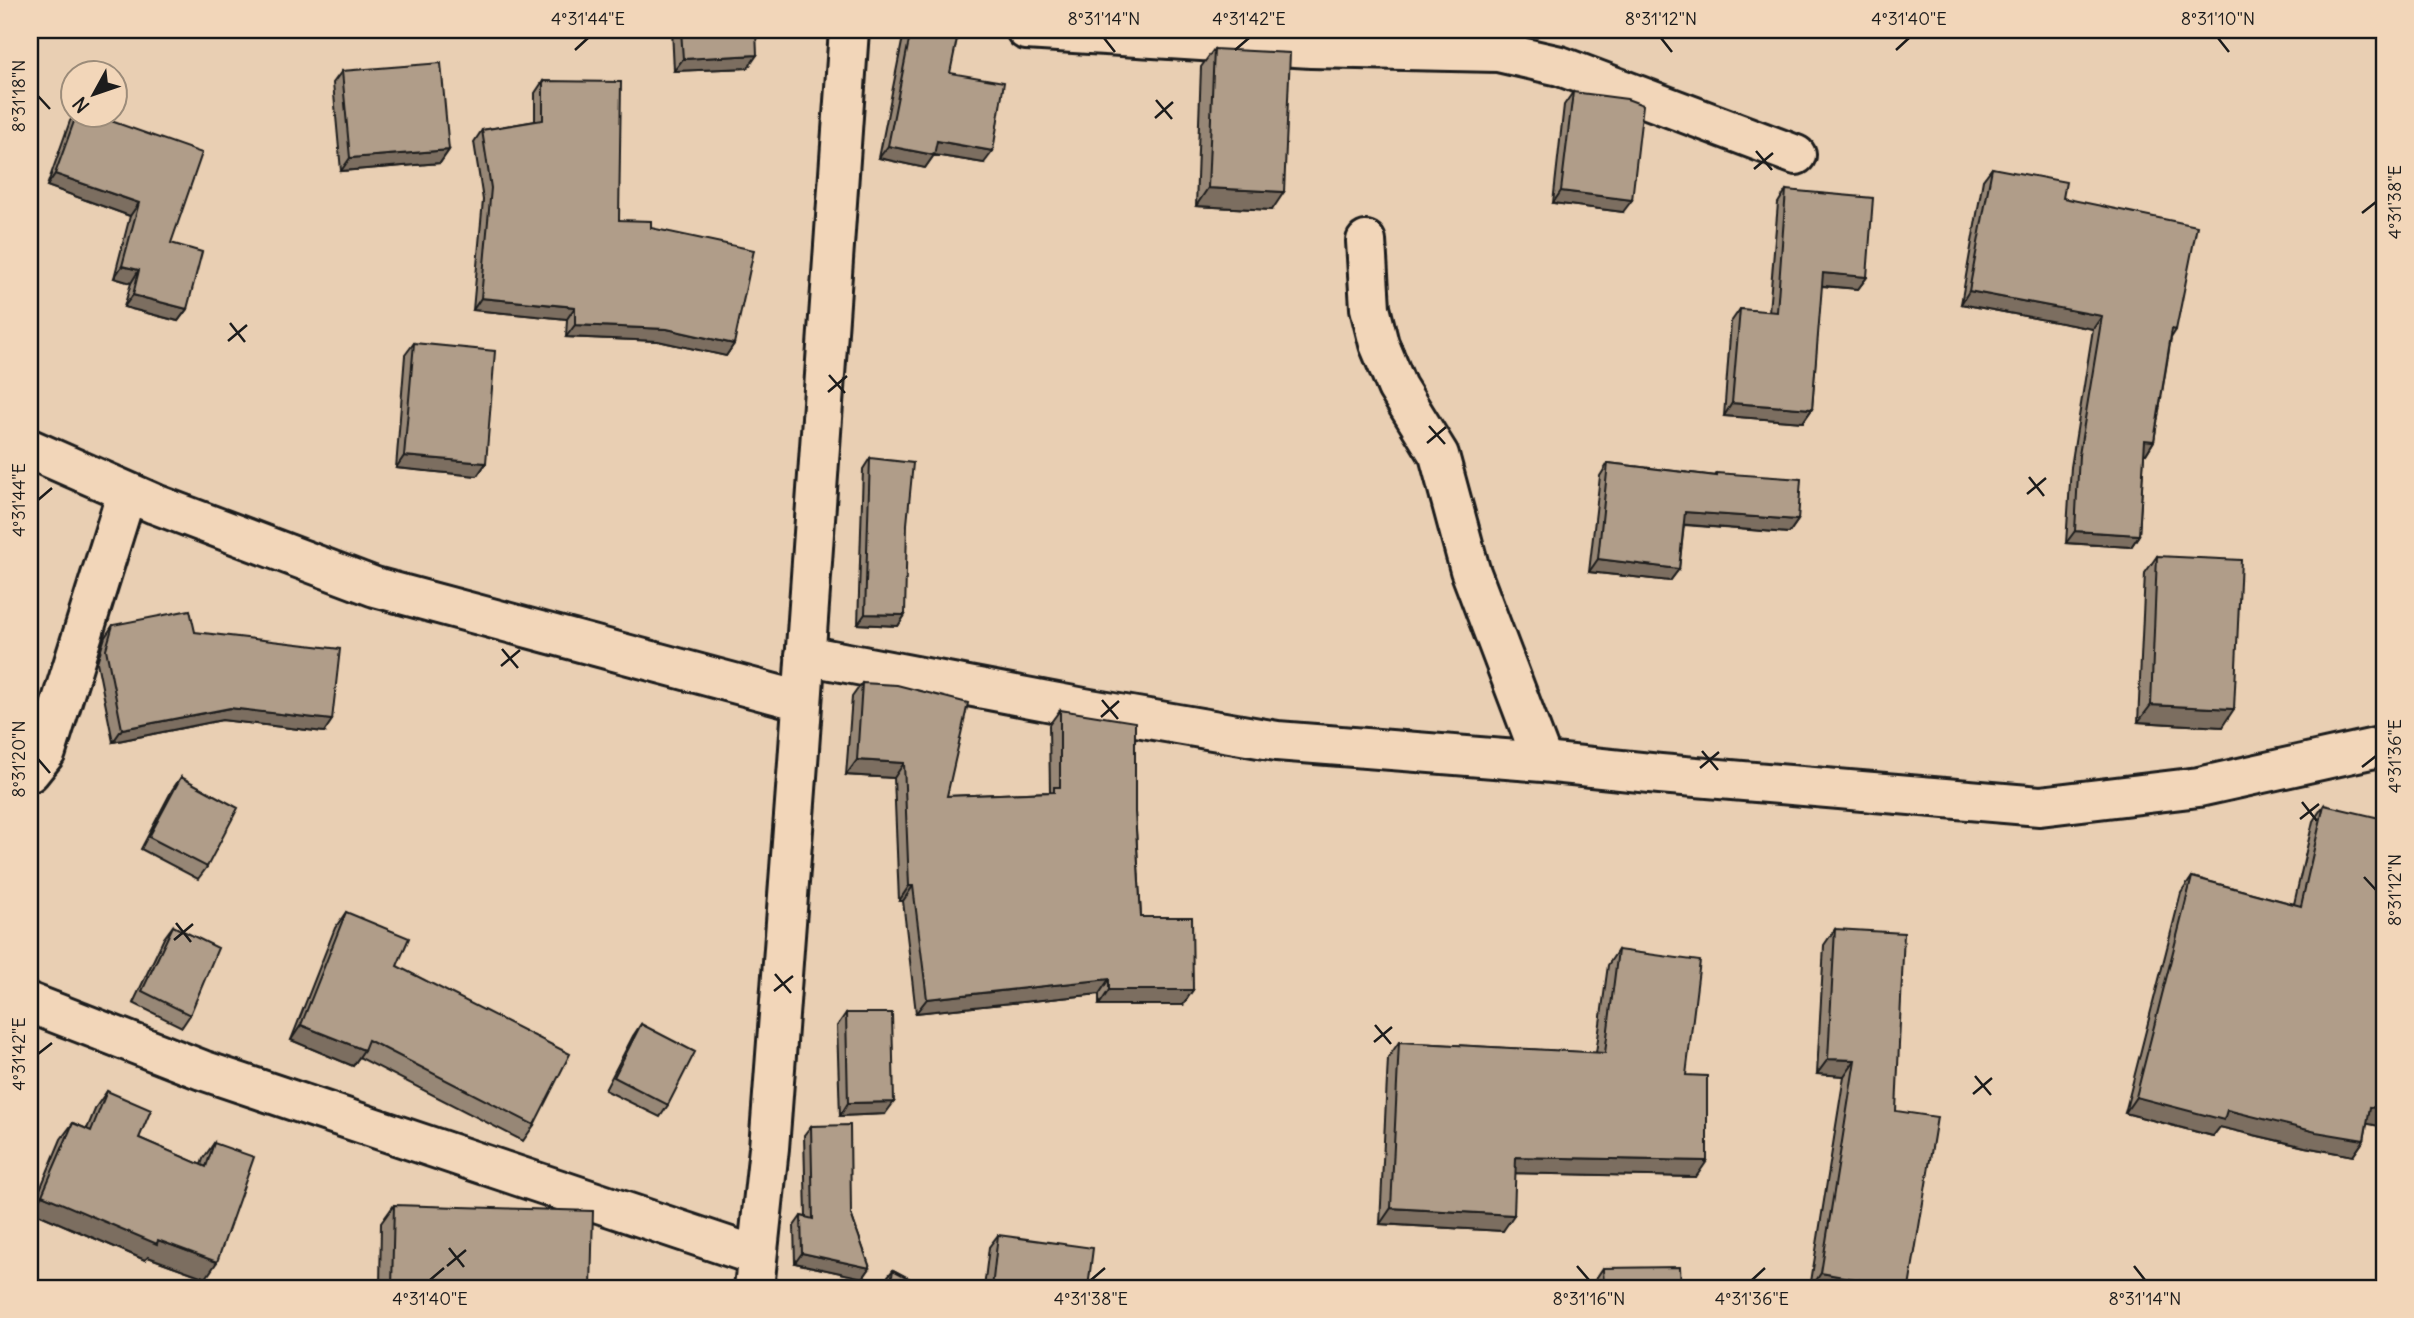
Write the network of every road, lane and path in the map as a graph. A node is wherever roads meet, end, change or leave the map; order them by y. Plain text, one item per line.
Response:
1 (849, 30) edge
2 (1026, 30) edge
3 (1796, 155) dead end
4 (1366, 241) dead end
5 (30, 449) edge
6 (127, 492) junction
7 (805, 655) junction
8 (801, 701) junction
9 (2384, 746) edge
10 (1543, 762) junction
11 (30, 772) edge
12 (30, 1003) edge
13 (756, 1272) edge

1 - 7 street
2 - 3 street
4 - 10 street
5 - 6 street
6 - 8 street
6 - 11 street
7 - 8 street
7 - 10 street
8 - 13 street
9 - 10 street
12 - 13 street

